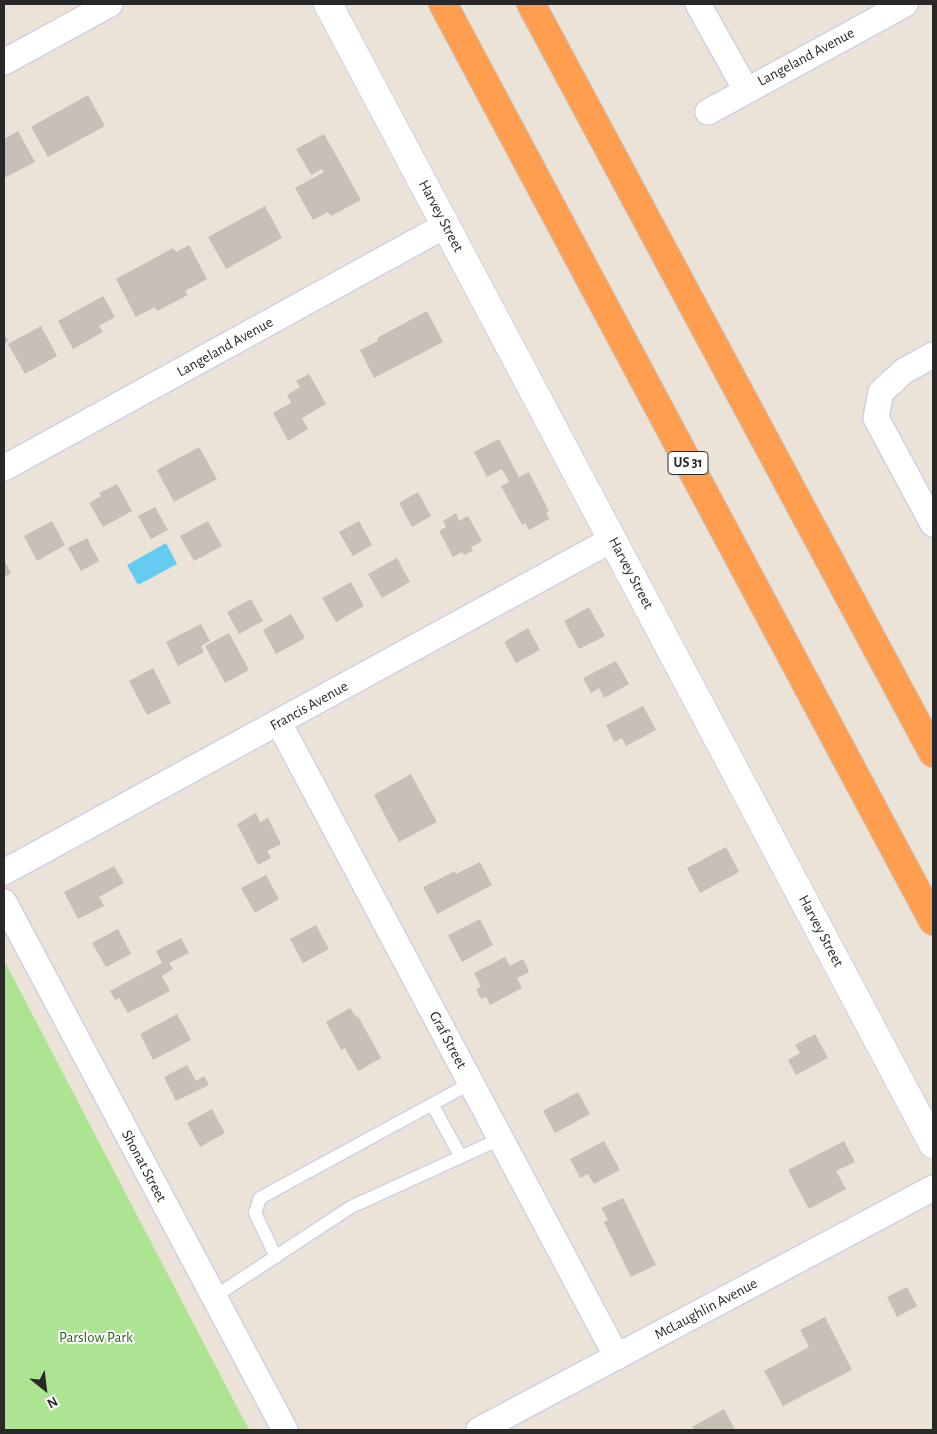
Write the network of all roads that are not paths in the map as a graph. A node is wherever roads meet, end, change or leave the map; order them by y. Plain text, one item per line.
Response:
1 (110, 4) edge
2 (328, 4) edge
3 (443, 4) edge
4 (531, 4) edge
5 (698, 4) edge
6 (905, 4) edge
7 (4, 62) edge
8 (746, 90) junction
9 (708, 112) dead end
10 (446, 225) junction
11 (933, 355) edge
12 (4, 468) edge
13 (933, 524) edge
14 (613, 539) junction
15 (279, 723) junction
16 (933, 753) edge
17 (4, 872) edge
18 (4, 902) edge
19 (933, 922) edge
20 (471, 1083) junction
21 (432, 1104) junction
22 (500, 1139) junction
23 (933, 1144) edge
24 (461, 1157) junction
25 (933, 1188) edge
26 (276, 1257) junction
27 (214, 1297) junction
28 (617, 1356) junction
29 (286, 1430) edge
30 (479, 1430) edge

1 - 7 street
2 - 10 street, Harvey Street
3 - 19 highway, US 31
4 - 16 highway
5 - 8 street
6 - 8 street, Langeland Avenue
8 - 9 street, Langeland Avenue
10 - 12 street, Langeland Avenue
10 - 14 street, Harvey Street
11 - 13 street
14 - 15 street, Francis Avenue
14 - 23 street, Harvey Street
15 - 17 street, Francis Avenue
15 - 20 street, Graf Street
18 - 27 street, Shonat Street
20 - 21 lane
20 - 22 street, Graf Street
21 - 24 lane
21 - 26 lane
22 - 24 lane
22 - 28 street, Graf Street
24 - 26 lane
25 - 28 street, McLaughlin Avenue
26 - 27 lane
27 - 29 street, Shonat Street
28 - 30 street, McLaughlin Avenue

